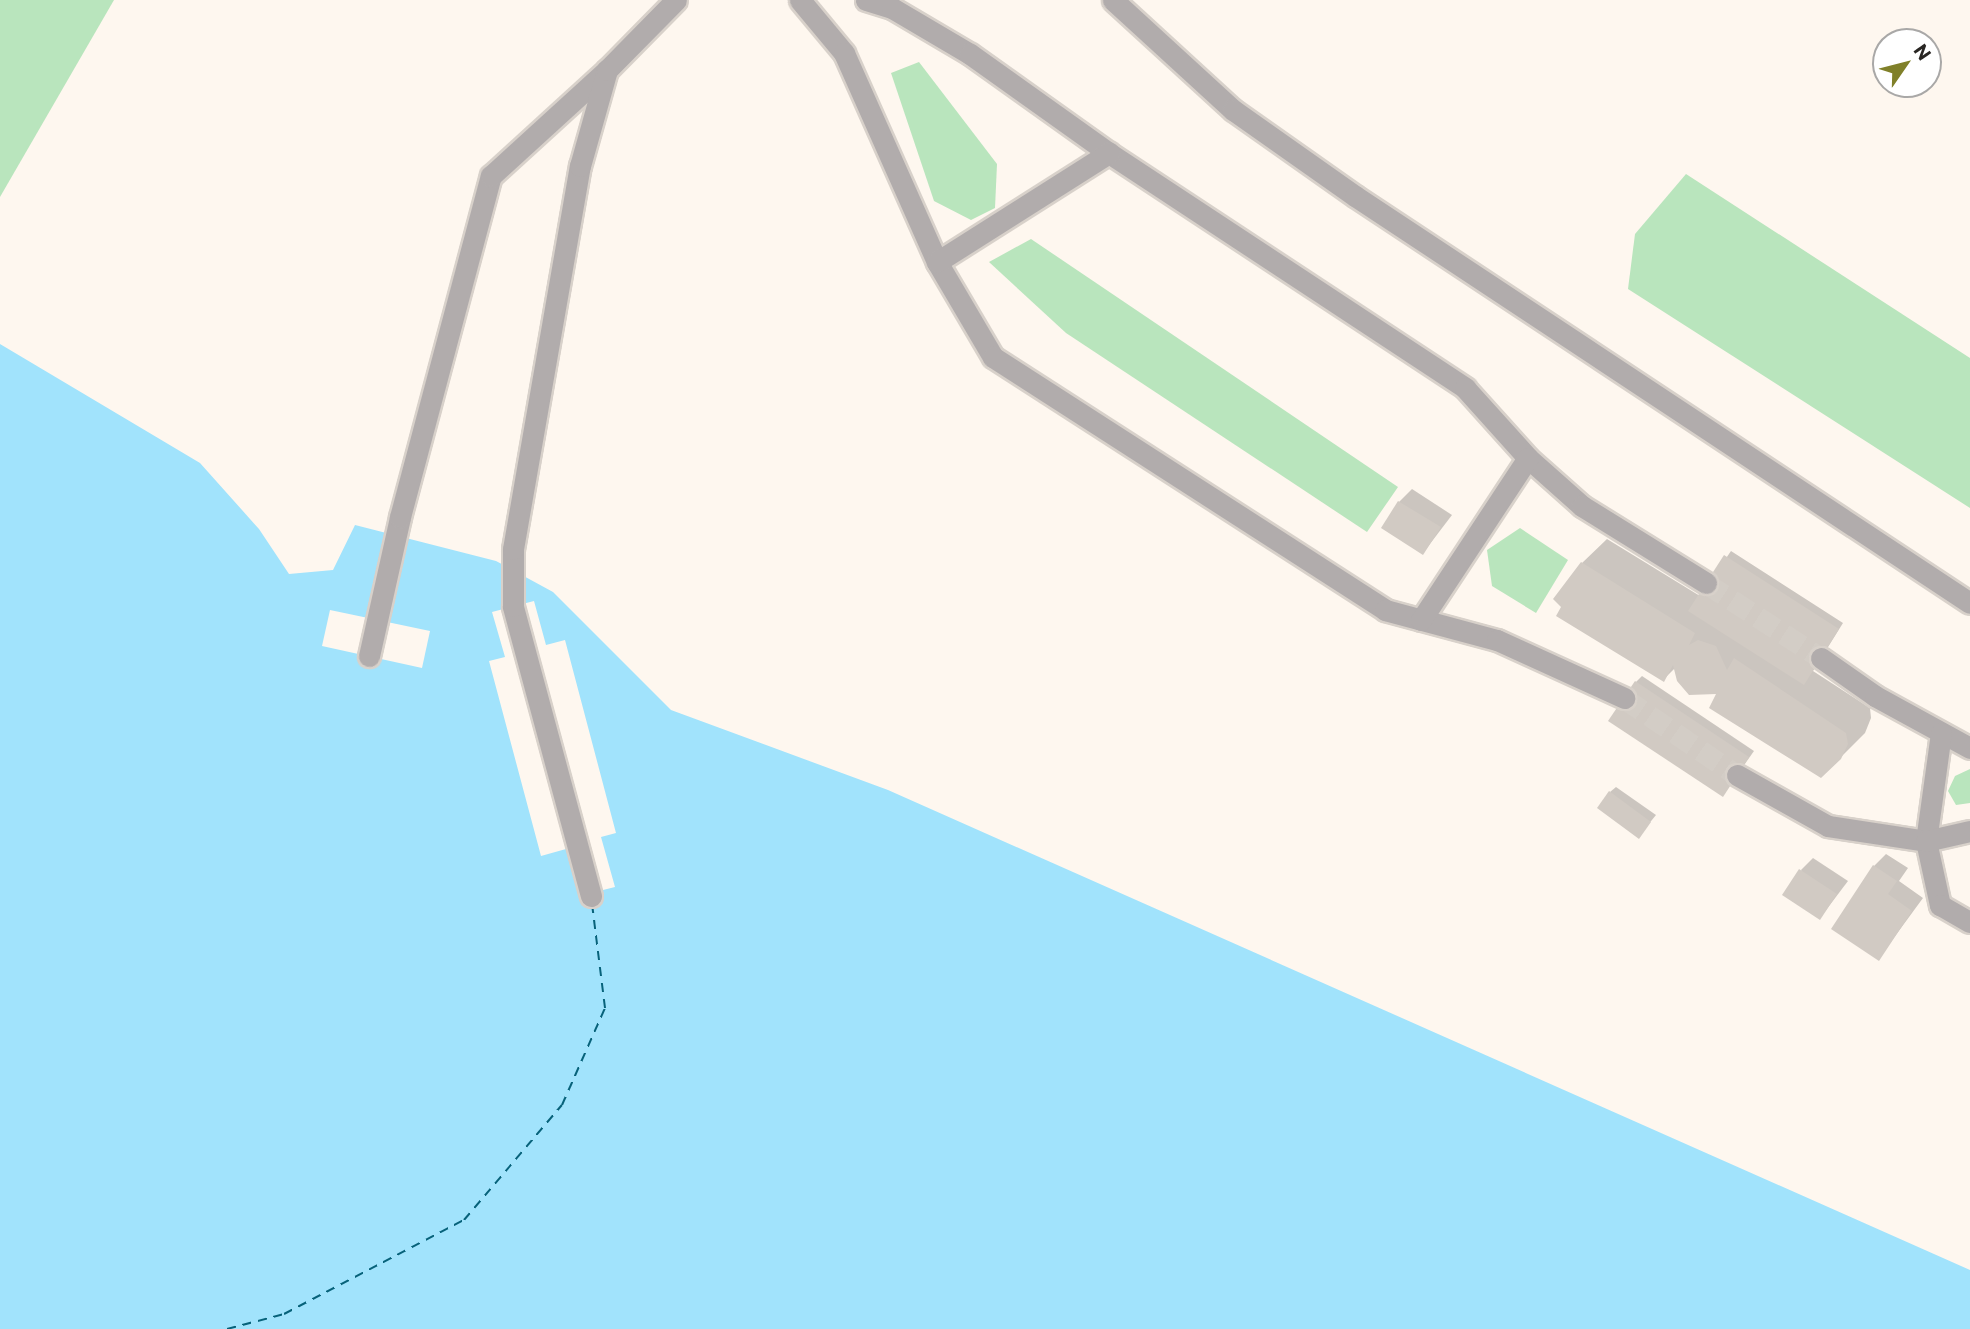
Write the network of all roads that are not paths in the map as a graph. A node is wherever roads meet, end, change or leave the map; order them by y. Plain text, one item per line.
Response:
1 (676, 0) edge
2 (800, 0) edge
3 (866, 0) edge
4 (1113, 0) edge
5 (607, 70) junction
6 (1109, 153) junction
7 (937, 262) junction
8 (1528, 458) junction
9 (1706, 583) tunnel mouth
10 (1970, 604) edge
11 (1421, 620) junction
12 (369, 656) dead end
13 (1821, 658) tunnel mouth
14 (1624, 698) tunnel mouth
15 (1941, 733) junction
16 (1970, 748) edge
17 (1737, 775) tunnel mouth
18 (1970, 831) edge
19 (1926, 841) junction
20 (592, 896) dead end
21 (1970, 922) edge

1 - 5 street
2 - 7 street
3 - 6 street
4 - 10 street
5 - 12 street
5 - 20 street
6 - 7 street
6 - 8 street
7 - 11 street
8 - 9 street
8 - 11 street
11 - 14 street
13 - 15 street
15 - 16 street
15 - 19 street
17 - 19 street
18 - 19 street
19 - 21 street

